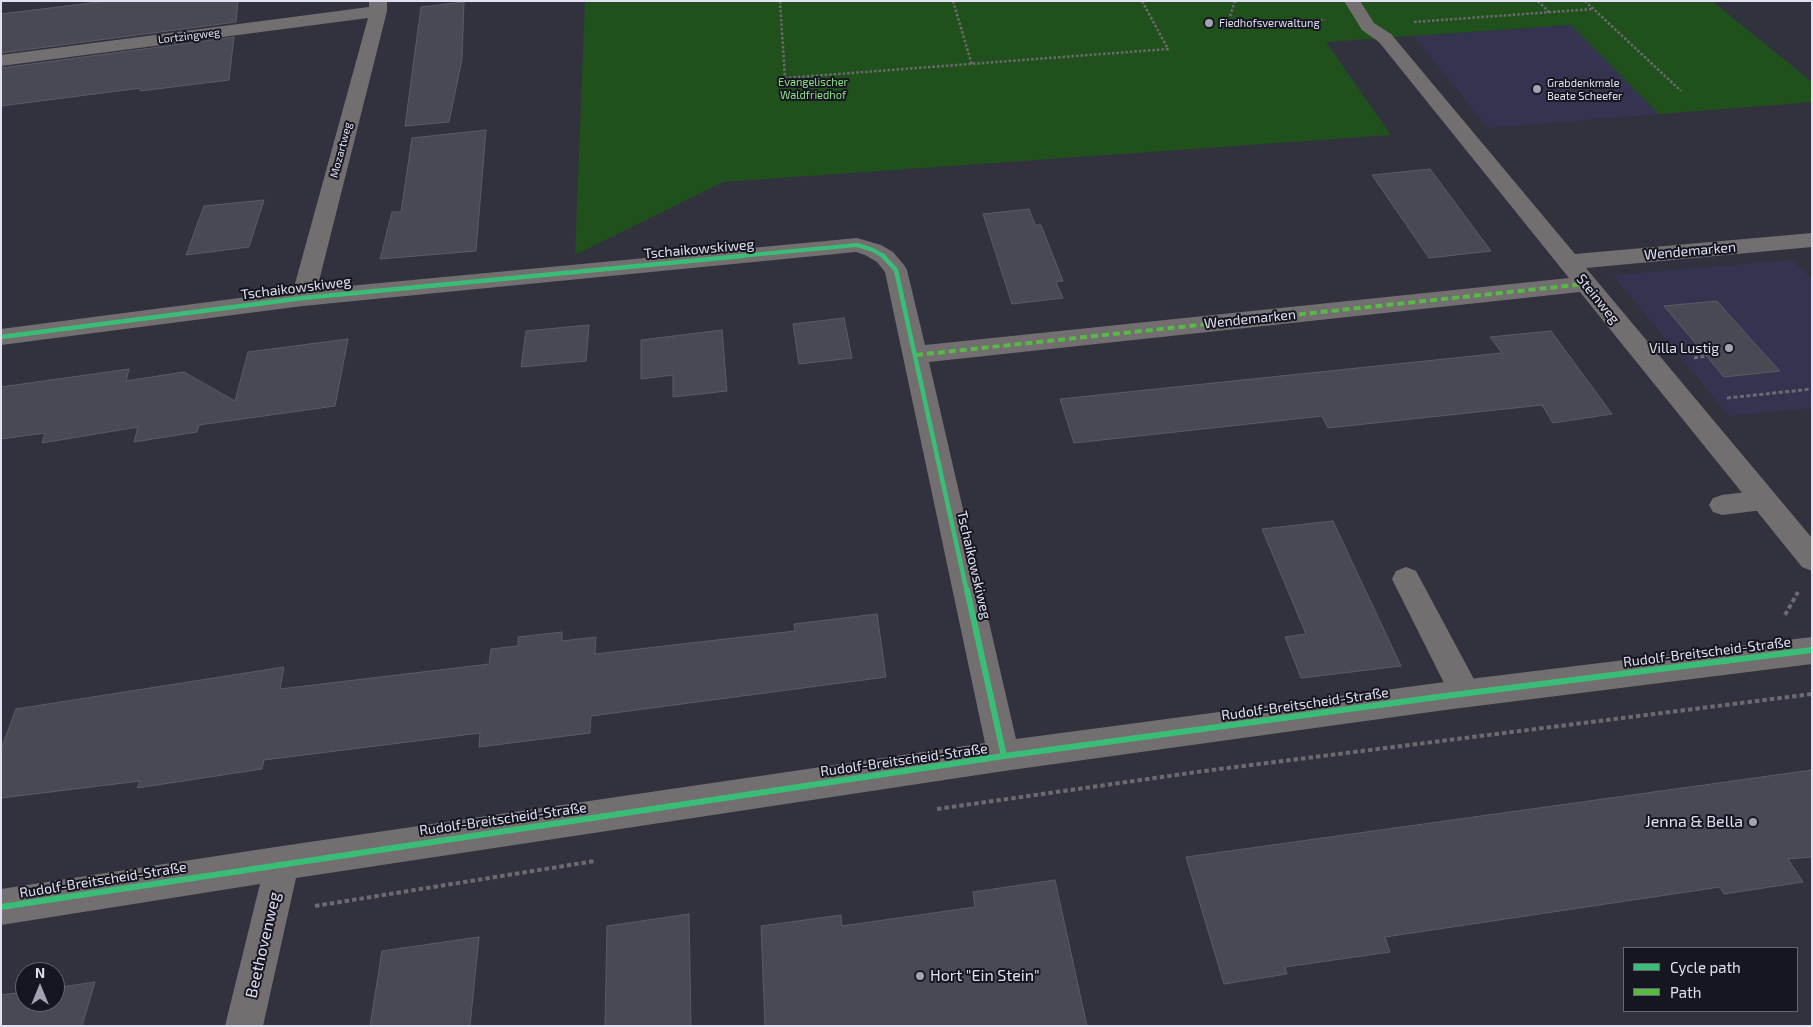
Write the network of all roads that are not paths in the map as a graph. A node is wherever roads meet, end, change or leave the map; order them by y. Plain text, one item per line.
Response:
1 (1352, 1) edge
2 (378, 6) edge
3 (1372, 27) joint
4 (1, 61) edge
5 (1812, 240) edge
6 (1568, 262) junction
7 (1585, 284) junction
8 (302, 298) junction
9 (1, 337) edge
10 (916, 355) junction
11 (1763, 500) junction
12 (1722, 505) dead end
13 (1812, 559) edge
14 (1406, 579) dead end
15 (1812, 650) edge
16 (1465, 693) junction
17 (1004, 756) junction
18 (282, 863) junction
19 (1, 907) edge
20 (244, 1026) edge

1 - 3 lane
2 - 4 street, Lortzingweg
2 - 8 street, Mozartweg
3 - 6 street, Steinweg
5 - 6 street, Wendemarken
6 - 7 street, Steinweg
7 - 10 street, Wendemarken
7 - 11 street, Steinweg
8 - 9 street, Tschaikowskiweg
8 - 10 street, Tschaikowskiweg
10 - 17 street, Tschaikowskiweg
11 - 12 lane
11 - 13 street, Steinweg
14 - 16 lane
15 - 16 street, Rudolf-Breitscheid-Straße
16 - 17 street, Rudolf-Breitscheid-Straße
17 - 18 street, Rudolf-Breitscheid-Straße
18 - 19 street, Rudolf-Breitscheid-Straße
18 - 20 street, Beethovenweg

